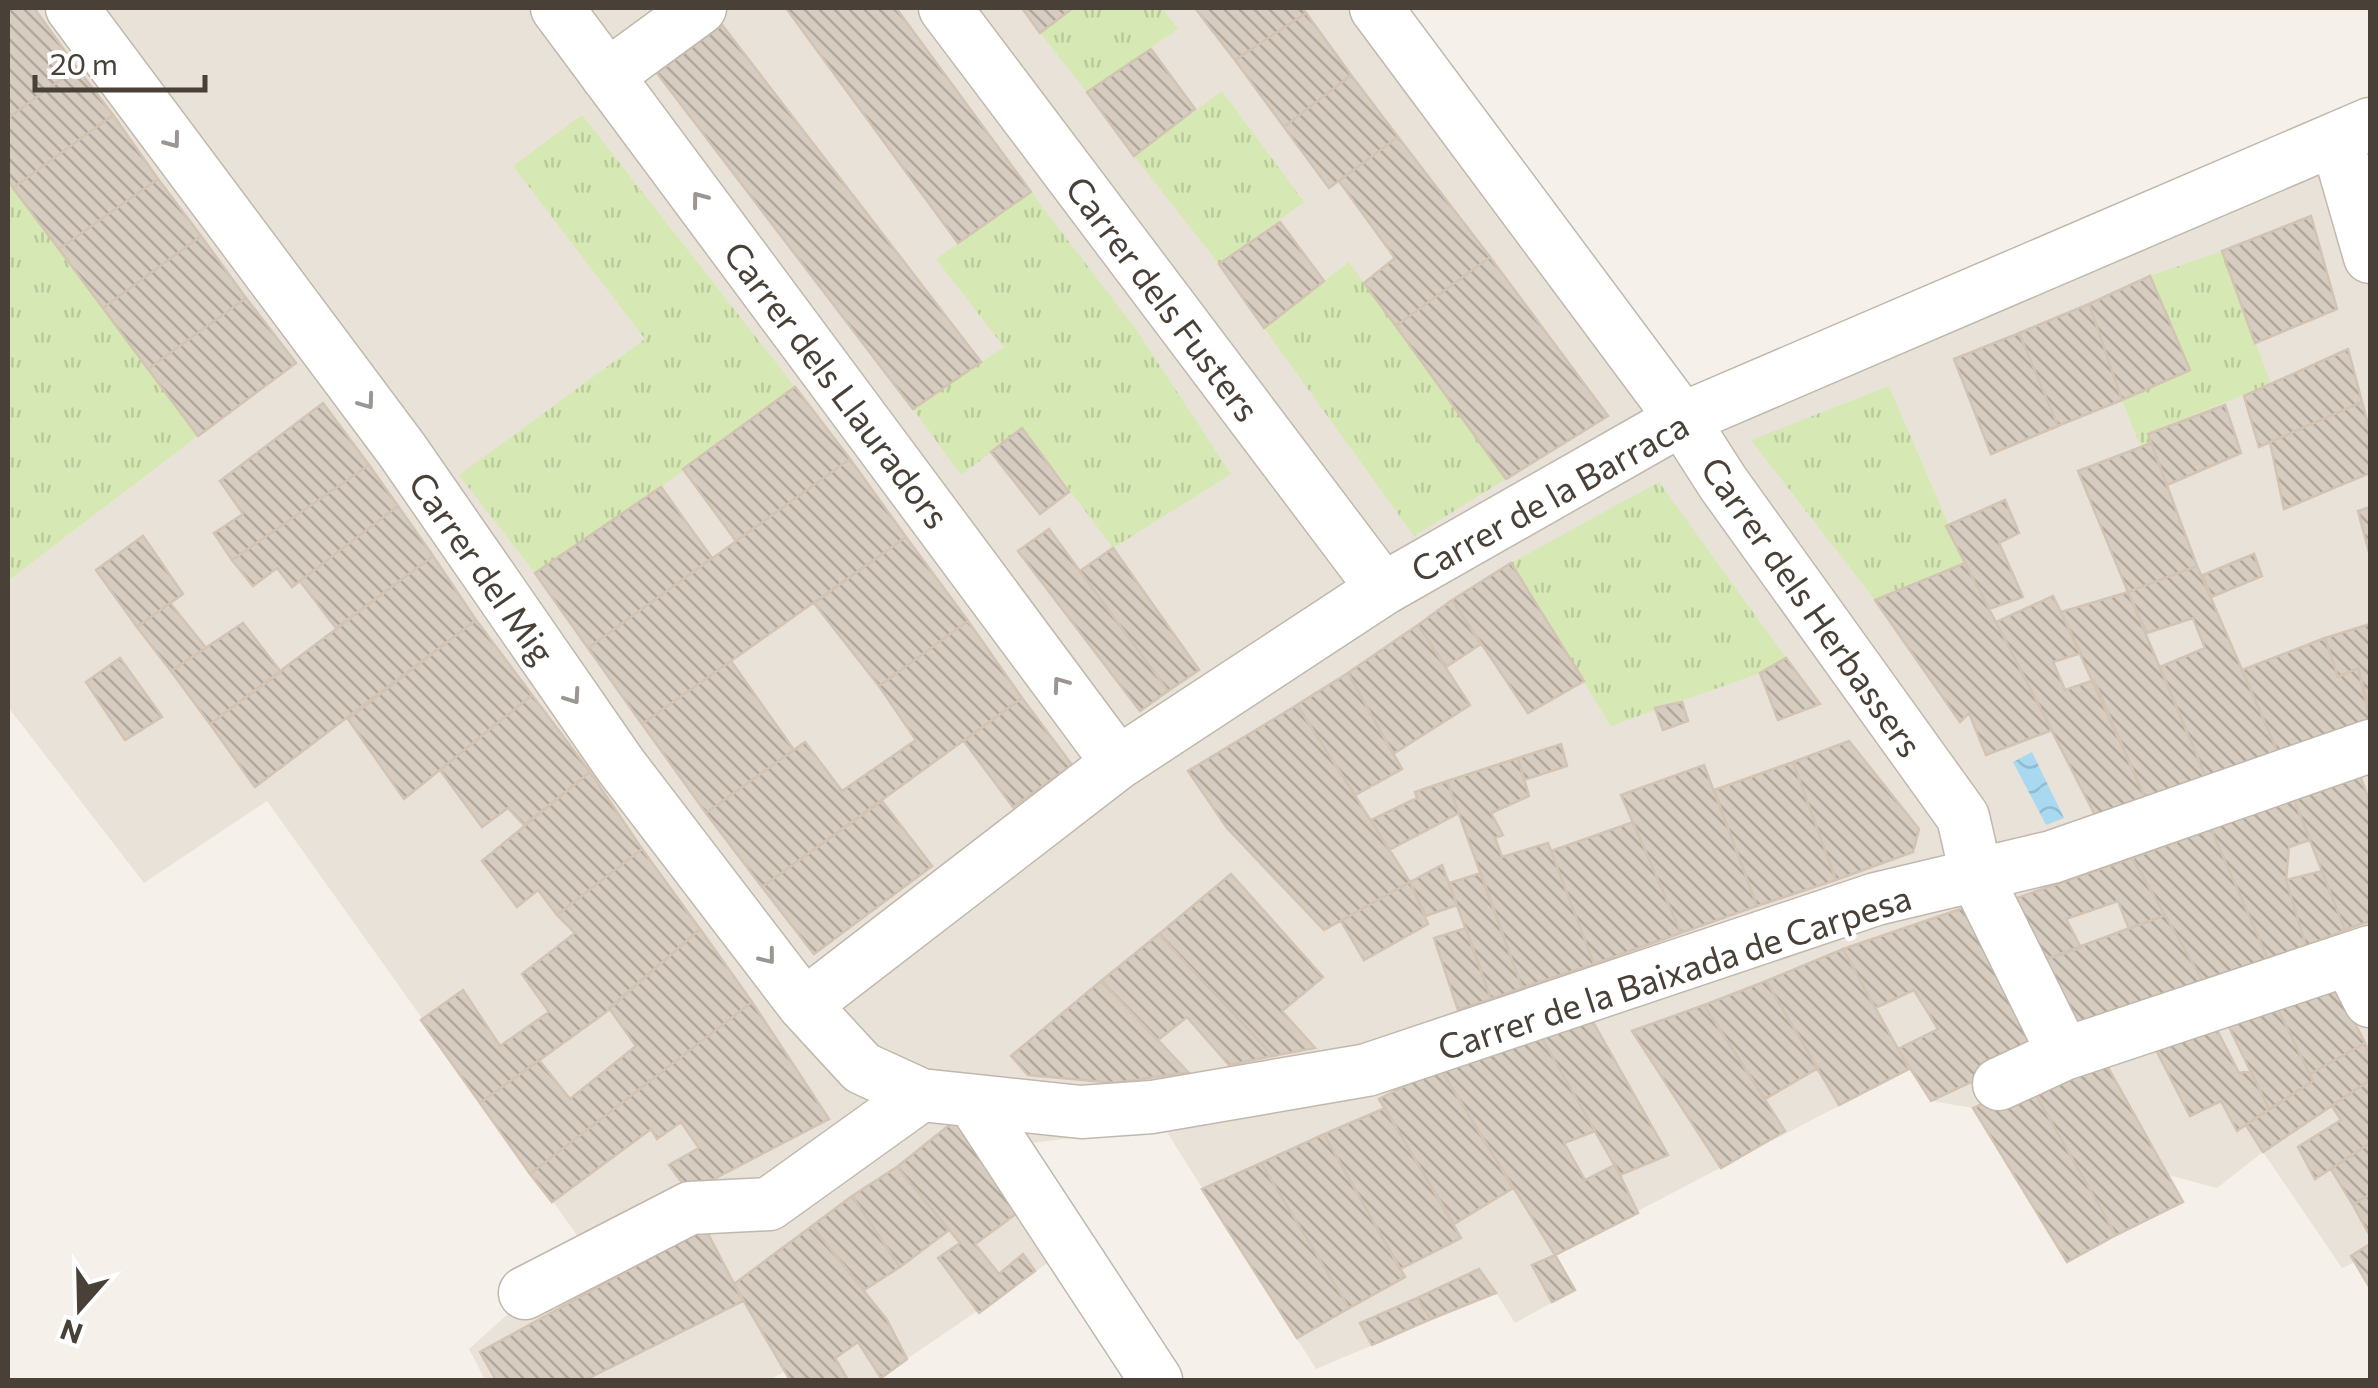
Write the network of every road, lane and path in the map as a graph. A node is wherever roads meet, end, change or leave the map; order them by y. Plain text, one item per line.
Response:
1 (72, 8) edge
2 (557, 8) edge
3 (700, 8) edge
4 (945, 8) edge
5 (1376, 8) edge
6 (607, 76) junction
7 (2353, 131) edge
8 (2370, 257) edge
9 (1682, 419) junction
10 (1383, 589) junction
11 (2370, 746) edge
12 (1118, 762) junction
13 (1976, 878) junction
14 (2363, 971) edge
15 (804, 1004) junction
16 (2064, 1054) junction
17 (1998, 1084) dead end
18 (921, 1095) junction
19 (996, 1105) junction
20 (525, 1293) dead end
21 (1156, 1380) edge

1 -> 15 street, Carrer del Mig
2 - 6 street, Carrer dels Llauradors
3 - 6 street
4 - 10 street, Carrer dels Fusters
5 - 9 street, Carrer dels Herbassers
12 -> 6 street, Carrer dels Llauradors
7 - 8 street
7 - 9 street, Carrer de la Barraca
9 - 10 street, Carrer de la Barraca
9 - 13 street, Carrer dels Herbassers
10 - 12 street, Carrer de la Barraca
11 - 13 street, Carrer de la Baixada de Carpesa
12 - 15 street, Carrer de la Barraca
13 - 16 street, Carrer dels Herbassers
13 - 19 street, Carrer de la Baixada de Carpesa
14 - 16 street
15 - 18 street, Carrer del Mig
16 - 17 street
18 - 19 street, Carrer de la Baixada de Carpesa
18 - 20 street
19 - 21 street

